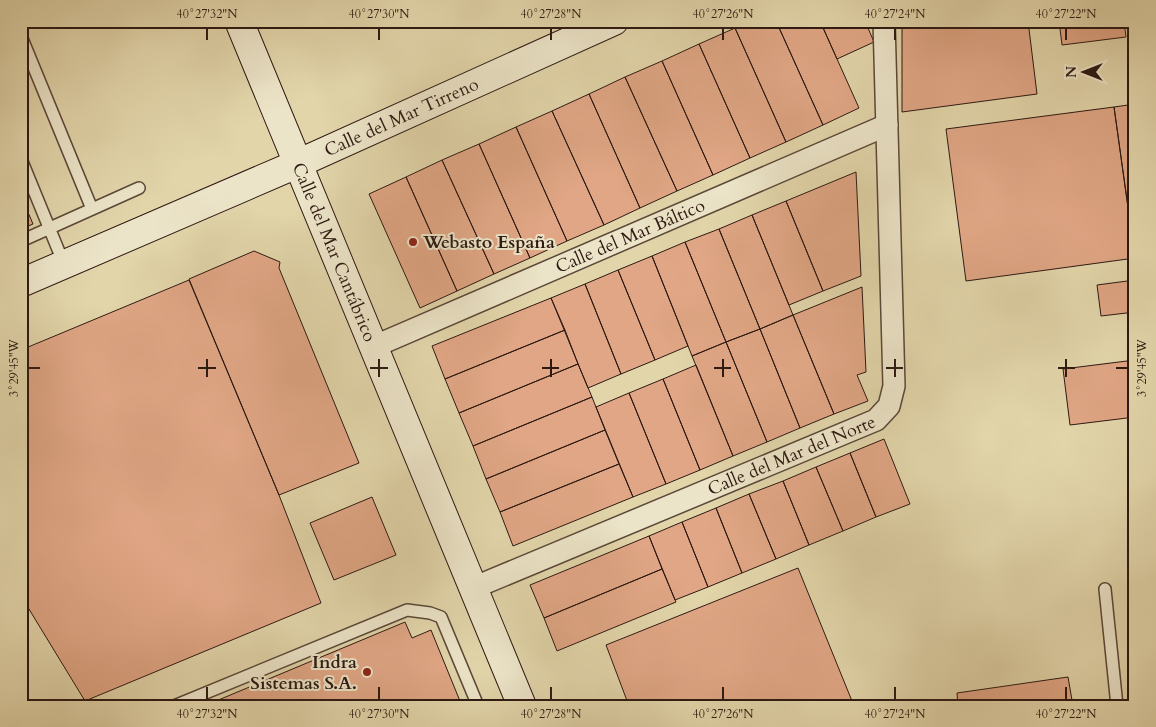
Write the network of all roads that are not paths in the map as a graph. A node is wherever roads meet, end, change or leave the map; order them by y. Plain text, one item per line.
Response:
1 (238, 21) edge
2 (614, 21) edge
3 (884, 21) edge
4 (21, 36) edge
5 (887, 124) junction
6 (21, 159) edge
7 (297, 164) junction
8 (139, 188) dead end
9 (92, 209) junction
10 (50, 228) junction
11 (21, 241) edge
12 (64, 264) junction
13 (21, 283) edge
14 (373, 347) junction
15 (473, 588) junction
16 (1105, 589) dead end
17 (174, 706) edge
18 (478, 706) edge
19 (522, 706) edge
20 (1118, 706) edge

1 - 7 street, Calle del Mar Cantábrico
2 - 7 street, Calle del Mar Tirreno
3 - 5 street, Calle del Mar del Norte
4 - 9 lane
5 - 14 street, Calle del Mar Báltico
5 - 15 street, Calle del Mar del Norte
6 - 10 lane
7 - 12 street, Calle del Mar Tirreno
7 - 14 street, Calle del Mar Cantábrico
8 - 9 lane
9 - 10 lane
10 - 11 lane
10 - 12 lane
12 - 13 street, Calle del Mar Tirreno
14 - 15 street, Calle del Mar Cantábrico
15 - 19 street, Calle del Mar Cantábrico
16 - 20 lane
17 - 18 lane

